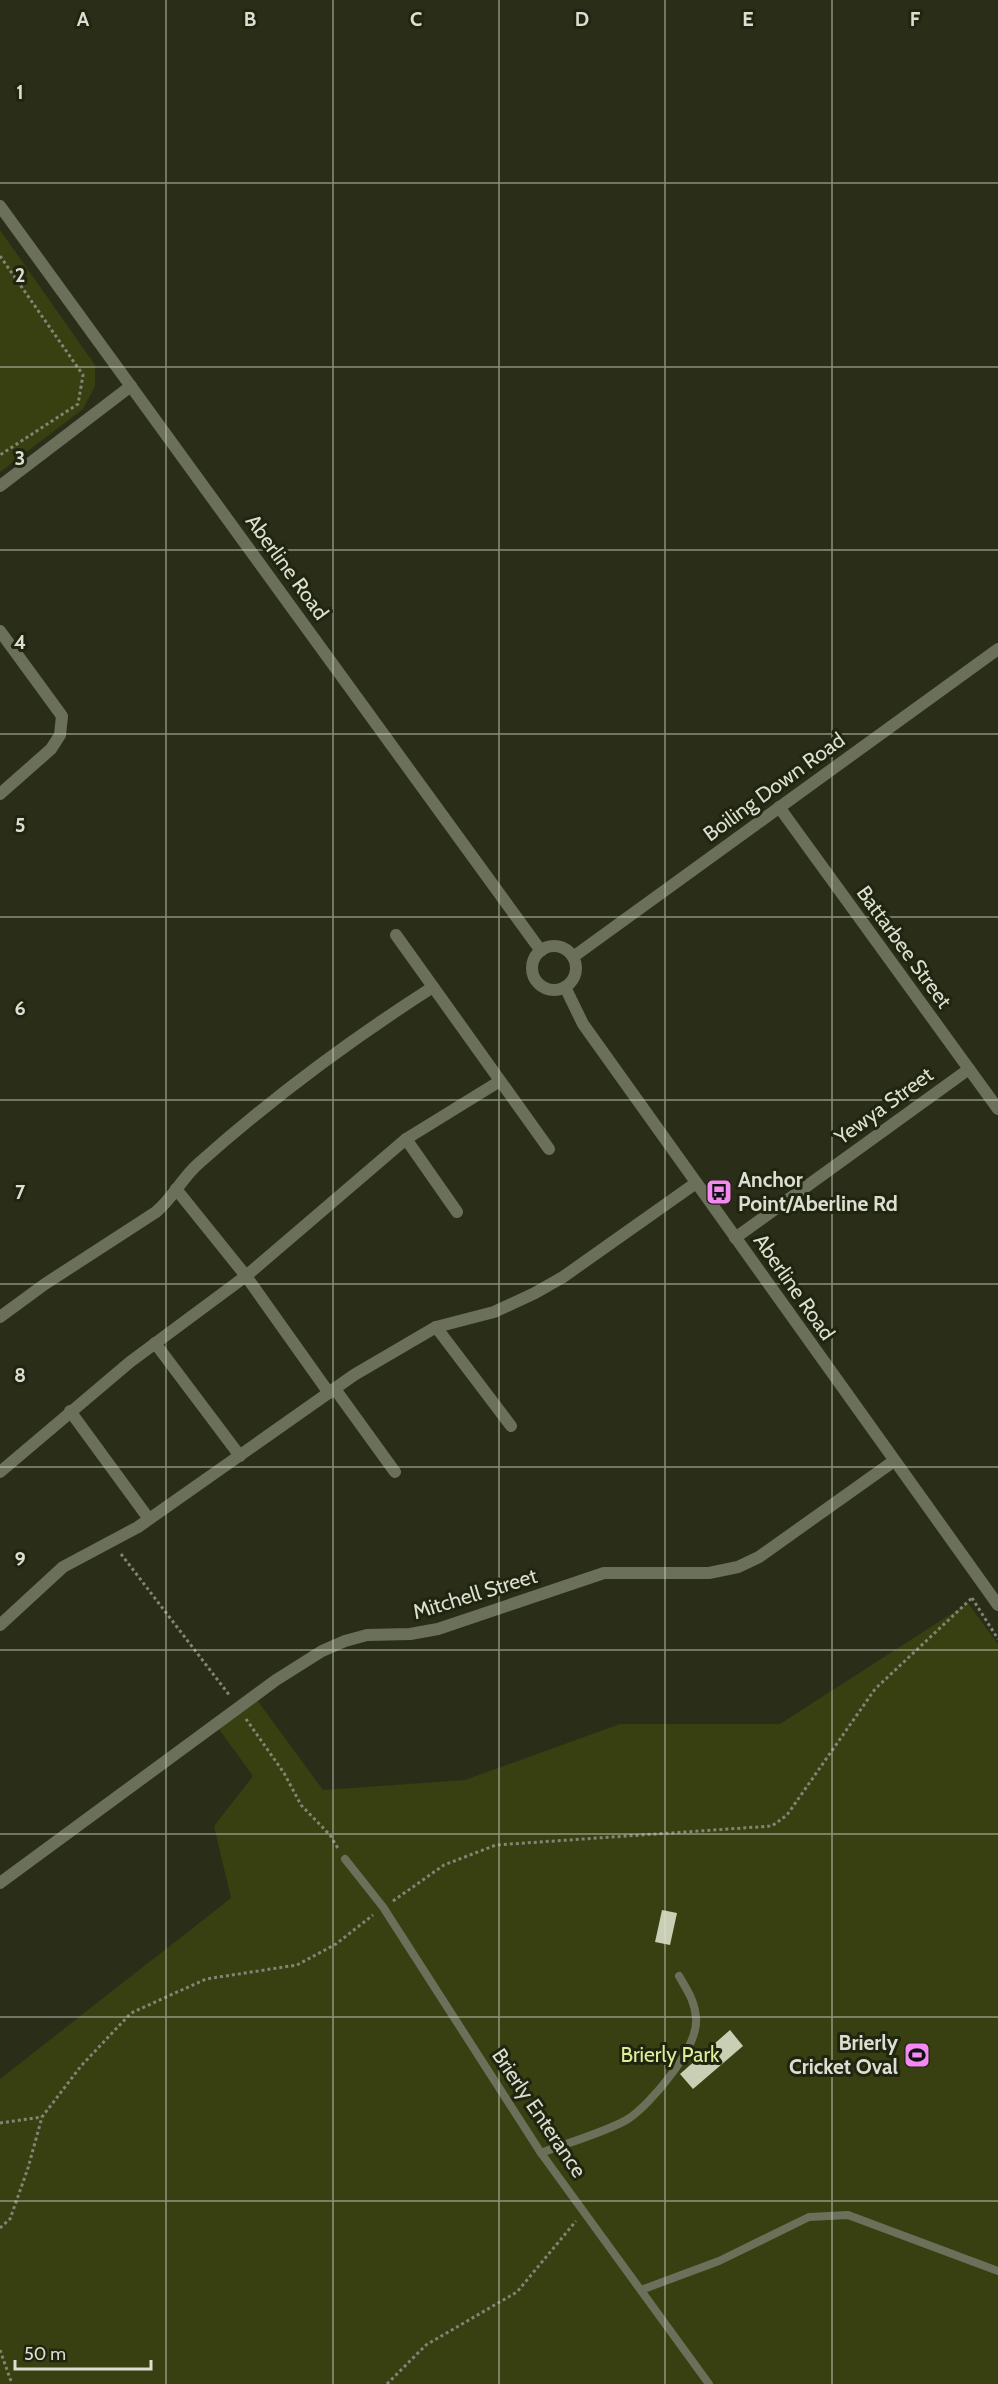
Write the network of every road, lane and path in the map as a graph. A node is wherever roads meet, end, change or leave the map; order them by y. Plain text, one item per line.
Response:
1 (0, 206) edge
2 (0, 256) edge
3 (131, 386) junction
4 (0, 455) edge
5 (0, 486) edge
6 (0, 631) edge
7 (998, 649) edge
8 (0, 794) edge
9 (779, 807) junction
10 (396, 935) dead end
11 (542, 951) junction
12 (573, 957) junction
13 (433, 987) junction
14 (565, 987) junction
15 (969, 1069) junction
16 (500, 1081) junction
17 (998, 1110) edge
18 (406, 1139) junction
19 (549, 1149) dead end
20 (696, 1183) junction
21 (176, 1189) junction
22 (457, 1212) dead end
23 (735, 1238) junction
24 (246, 1276) junction
25 (0, 1317) edge
26 (436, 1326) junction
27 (155, 1343) junction
28 (332, 1391) junction
29 (70, 1411) junction
30 (511, 1426) dead end
31 (240, 1456) junction
32 (894, 1461) junction
33 (0, 1472) edge
34 (395, 1472) dead end
35 (149, 1519) junction
36 (984, 1586) junction
37 (972, 1598) junction
38 (998, 1605) edge
39 (0, 1625) edge
40 (998, 1639) edge
41 (345, 1858) dead end
42 (0, 1883) edge
43 (384, 1907) junction
44 (679, 1976) dead end
45 (42, 2117) junction
46 (0, 2123) edge
47 (542, 2153) junction
48 (584, 2212) junction
49 (0, 2228) edge
50 (998, 2271) edge
51 (641, 2290) junction
52 (0, 2350) edge
53 (12, 2384) edge
54 (387, 2384) edge
55 (709, 2384) edge

1 - 3 street, Aberline Road
2 - 4 path
3 - 5 street
3 - 11 street, Aberline Road
6 - 8 street
7 - 9 street, Boiling Down Road
9 - 12 street, Boiling Down Road
9 - 15 street, Battarbee Street
10 - 13 street
11 - 12 street
11 - 14 street
12 - 14 street
13 - 16 street
13 - 21 street
14 - 20 street, Aberline Road
15 - 17 street, Battarbee Street
15 - 23 street, Yewya Street
16 - 18 street
16 - 19 street
18 - 22 street
18 - 24 street
20 - 23 street, Aberline Road
20 - 26 street
21 - 24 street
21 - 25 street
23 - 32 street, Aberline Road
24 - 27 street
24 - 28 street
26 - 28 street
26 - 30 street
27 - 29 street
27 - 31 street
28 - 31 street
28 - 34 street
29 - 33 street
29 - 35 street
31 - 35 street
32 - 36 street, Aberline Road
32 - 42 street, Mitchell Street
35 - 39 street
36 - 37 path
36 - 38 street, Aberline Road
37 - 40 path
37 - 43 path
41 - 43 lane, Brierly Enterance
43 - 45 path
43 - 47 lane, Brierly Enterance
44 - 47 lane
45 - 46 path
45 - 49 path
47 - 48 lane, Brierly Enterance
48 - 51 lane, Brierly Enterance
48 - 54 path
50 - 51 lane
51 - 55 lane, Brierly Enterance
52 - 53 path

